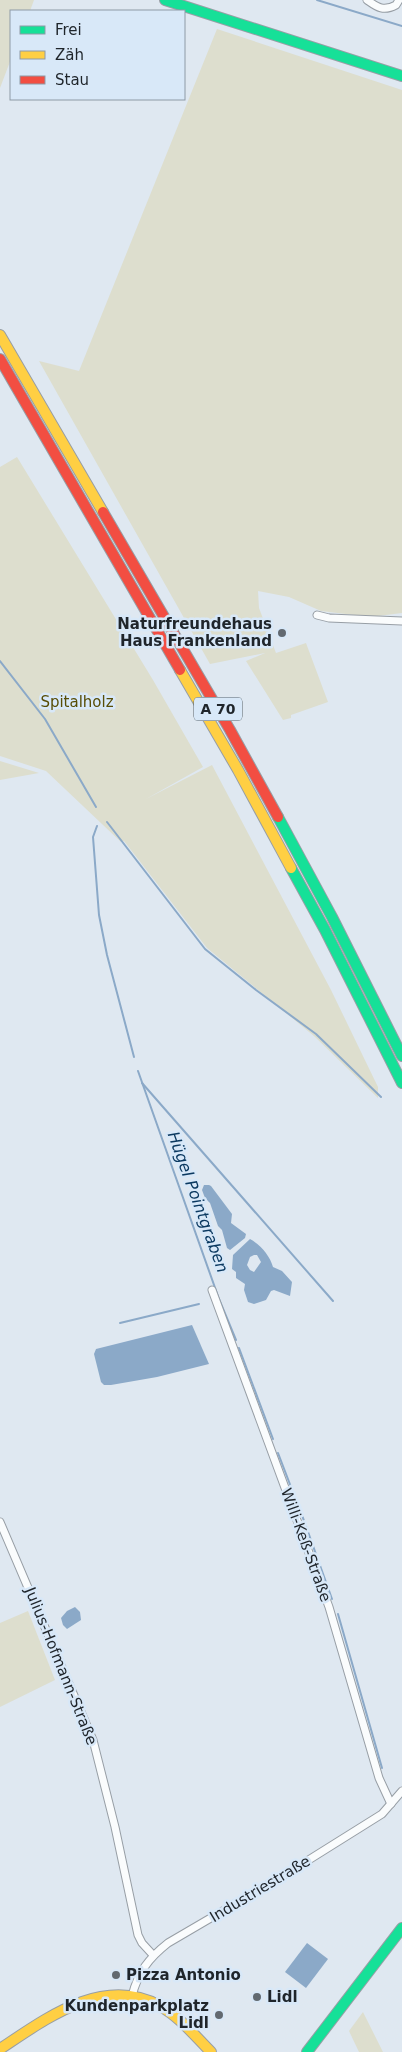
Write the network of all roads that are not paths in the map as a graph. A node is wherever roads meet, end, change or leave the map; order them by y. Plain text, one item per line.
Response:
1 (165, 0) edge
2 (367, 0) edge
3 (399, 0) edge
4 (402, 76) edge
5 (0, 335) edge
6 (0, 359) edge
7 (317, 615) dead end
8 (402, 621) edge
9 (402, 1056) edge
10 (402, 1083) edge
11 (212, 1290) dead end
12 (0, 1522) edge
13 (402, 1792) edge
14 (391, 1804) junction
15 (402, 1928) edge
16 (153, 1955) junction
17 (132, 1996) junction
18 (0, 2049) edge
19 (211, 2052) edge
20 (307, 2052) edge

1 - 4 main road
2 - 3 street
5 - 9 main road, A 70
6 - 10 main road, A 70
7 - 8 street
11 - 14 street, Willi-Keß-Straße
12 - 16 street, Julius-Hofmann-Straße
13 - 14 street, Industriestraße
14 - 16 street, Industriestraße
15 - 20 main road
16 - 17 street, Industriestraße
17 - 18 main road
17 - 19 main road

